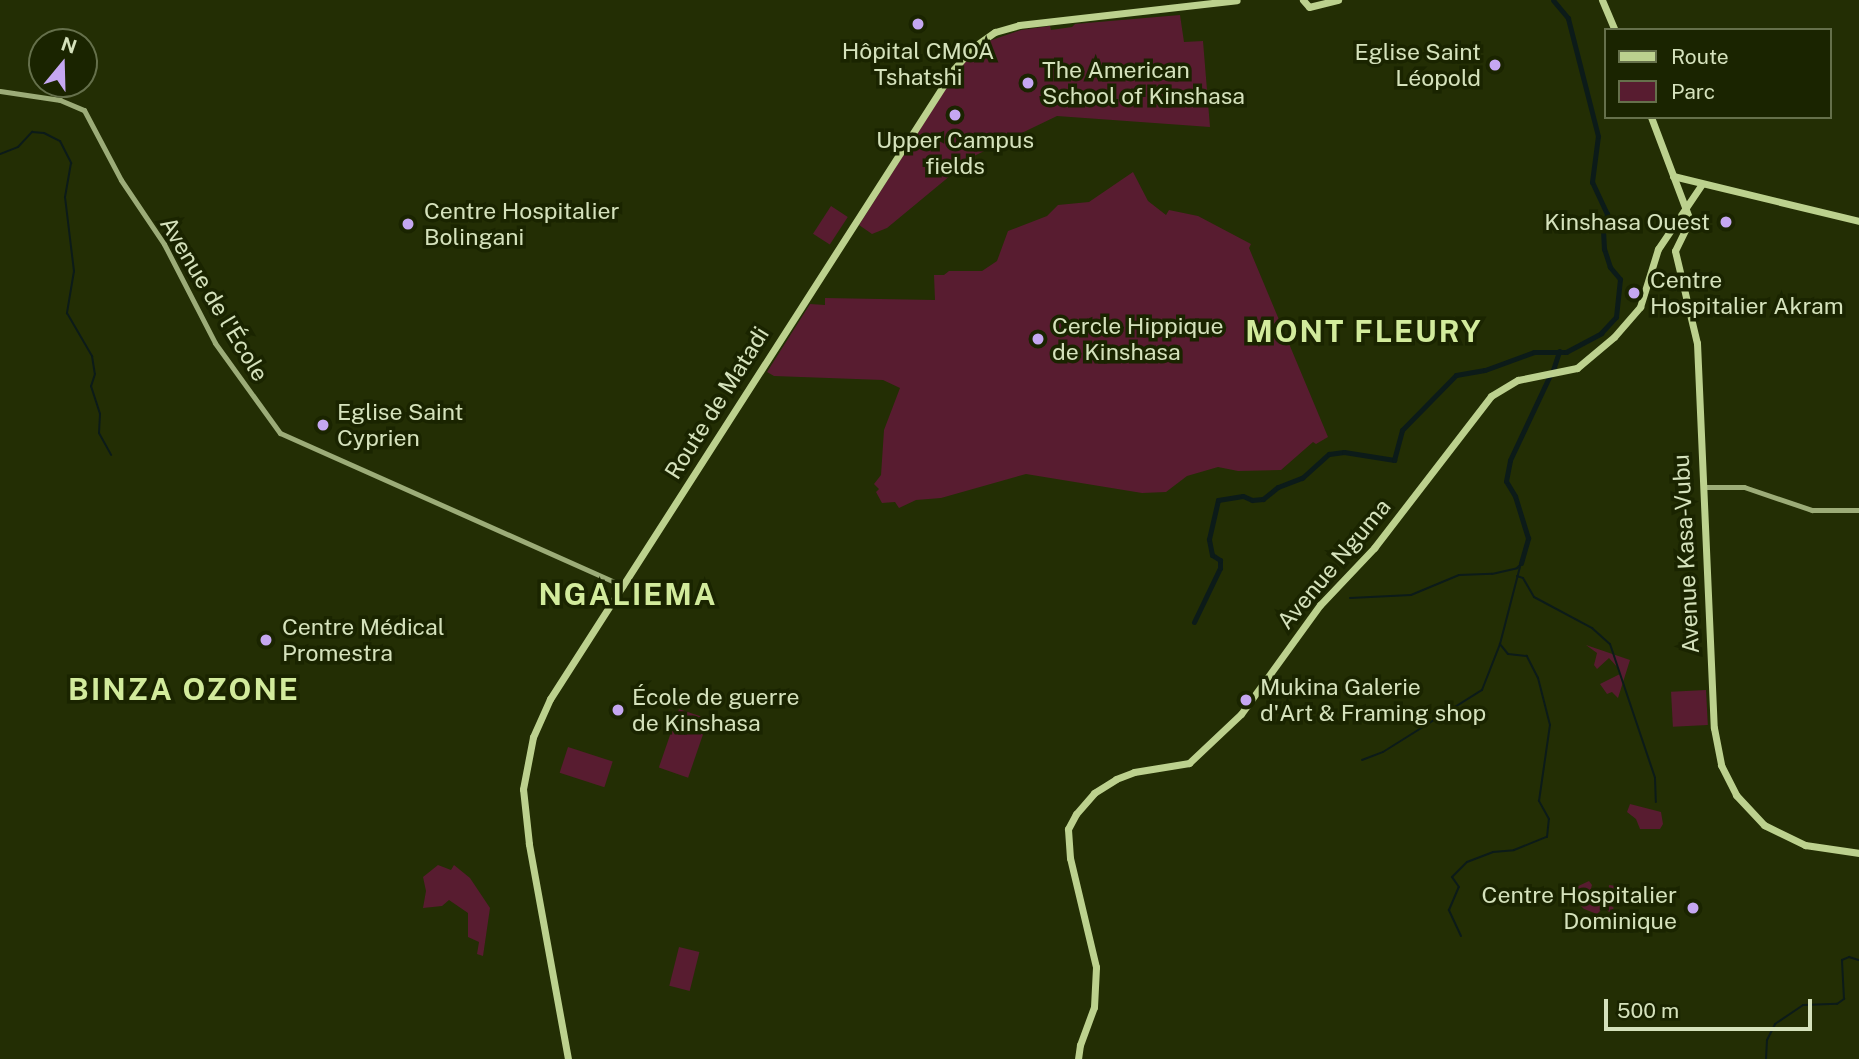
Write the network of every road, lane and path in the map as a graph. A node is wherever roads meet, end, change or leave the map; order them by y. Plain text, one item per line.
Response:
1 (1237, 0) edge
2 (1303, 0) edge
3 (1338, 0) edge
4 (1602, 0) edge
5 (1614, 28) edge
6 (0, 91) edge
7 (1652, 119) edge
8 (1674, 178) junction
9 (1701, 186) junction
10 (1686, 211) junction
11 (1859, 223) edge
12 (1607, 345) junction
13 (1596, 364) dead end
14 (1580, 366) junction
15 (1703, 487) junction
16 (1859, 510) edge
17 (623, 586) junction
18 (1859, 853) edge
19 (568, 1059) edge
20 (1078, 1059) edge

1 - 17 main road, Route de Matadi
2 - 3 main road
4 - 5 main road
6 - 17 main road, Avenue de l'École
7 - 8 main road
8 - 9 main road
8 - 10 main road
9 - 10 main road, Avenue Nguma
9 - 11 main road
10 - 12 main road, Avenue Nguma
10 - 15 main road, Avenue Kasa-Vubu
12 - 14 main road, Avenue Nguma
12 - 14 main road
13 - 14 main road
14 - 20 main road, Avenue Nguma
15 - 16 main road
15 - 18 main road, Avenue Kasa-Vubu
17 - 19 main road, Route de Matadi

